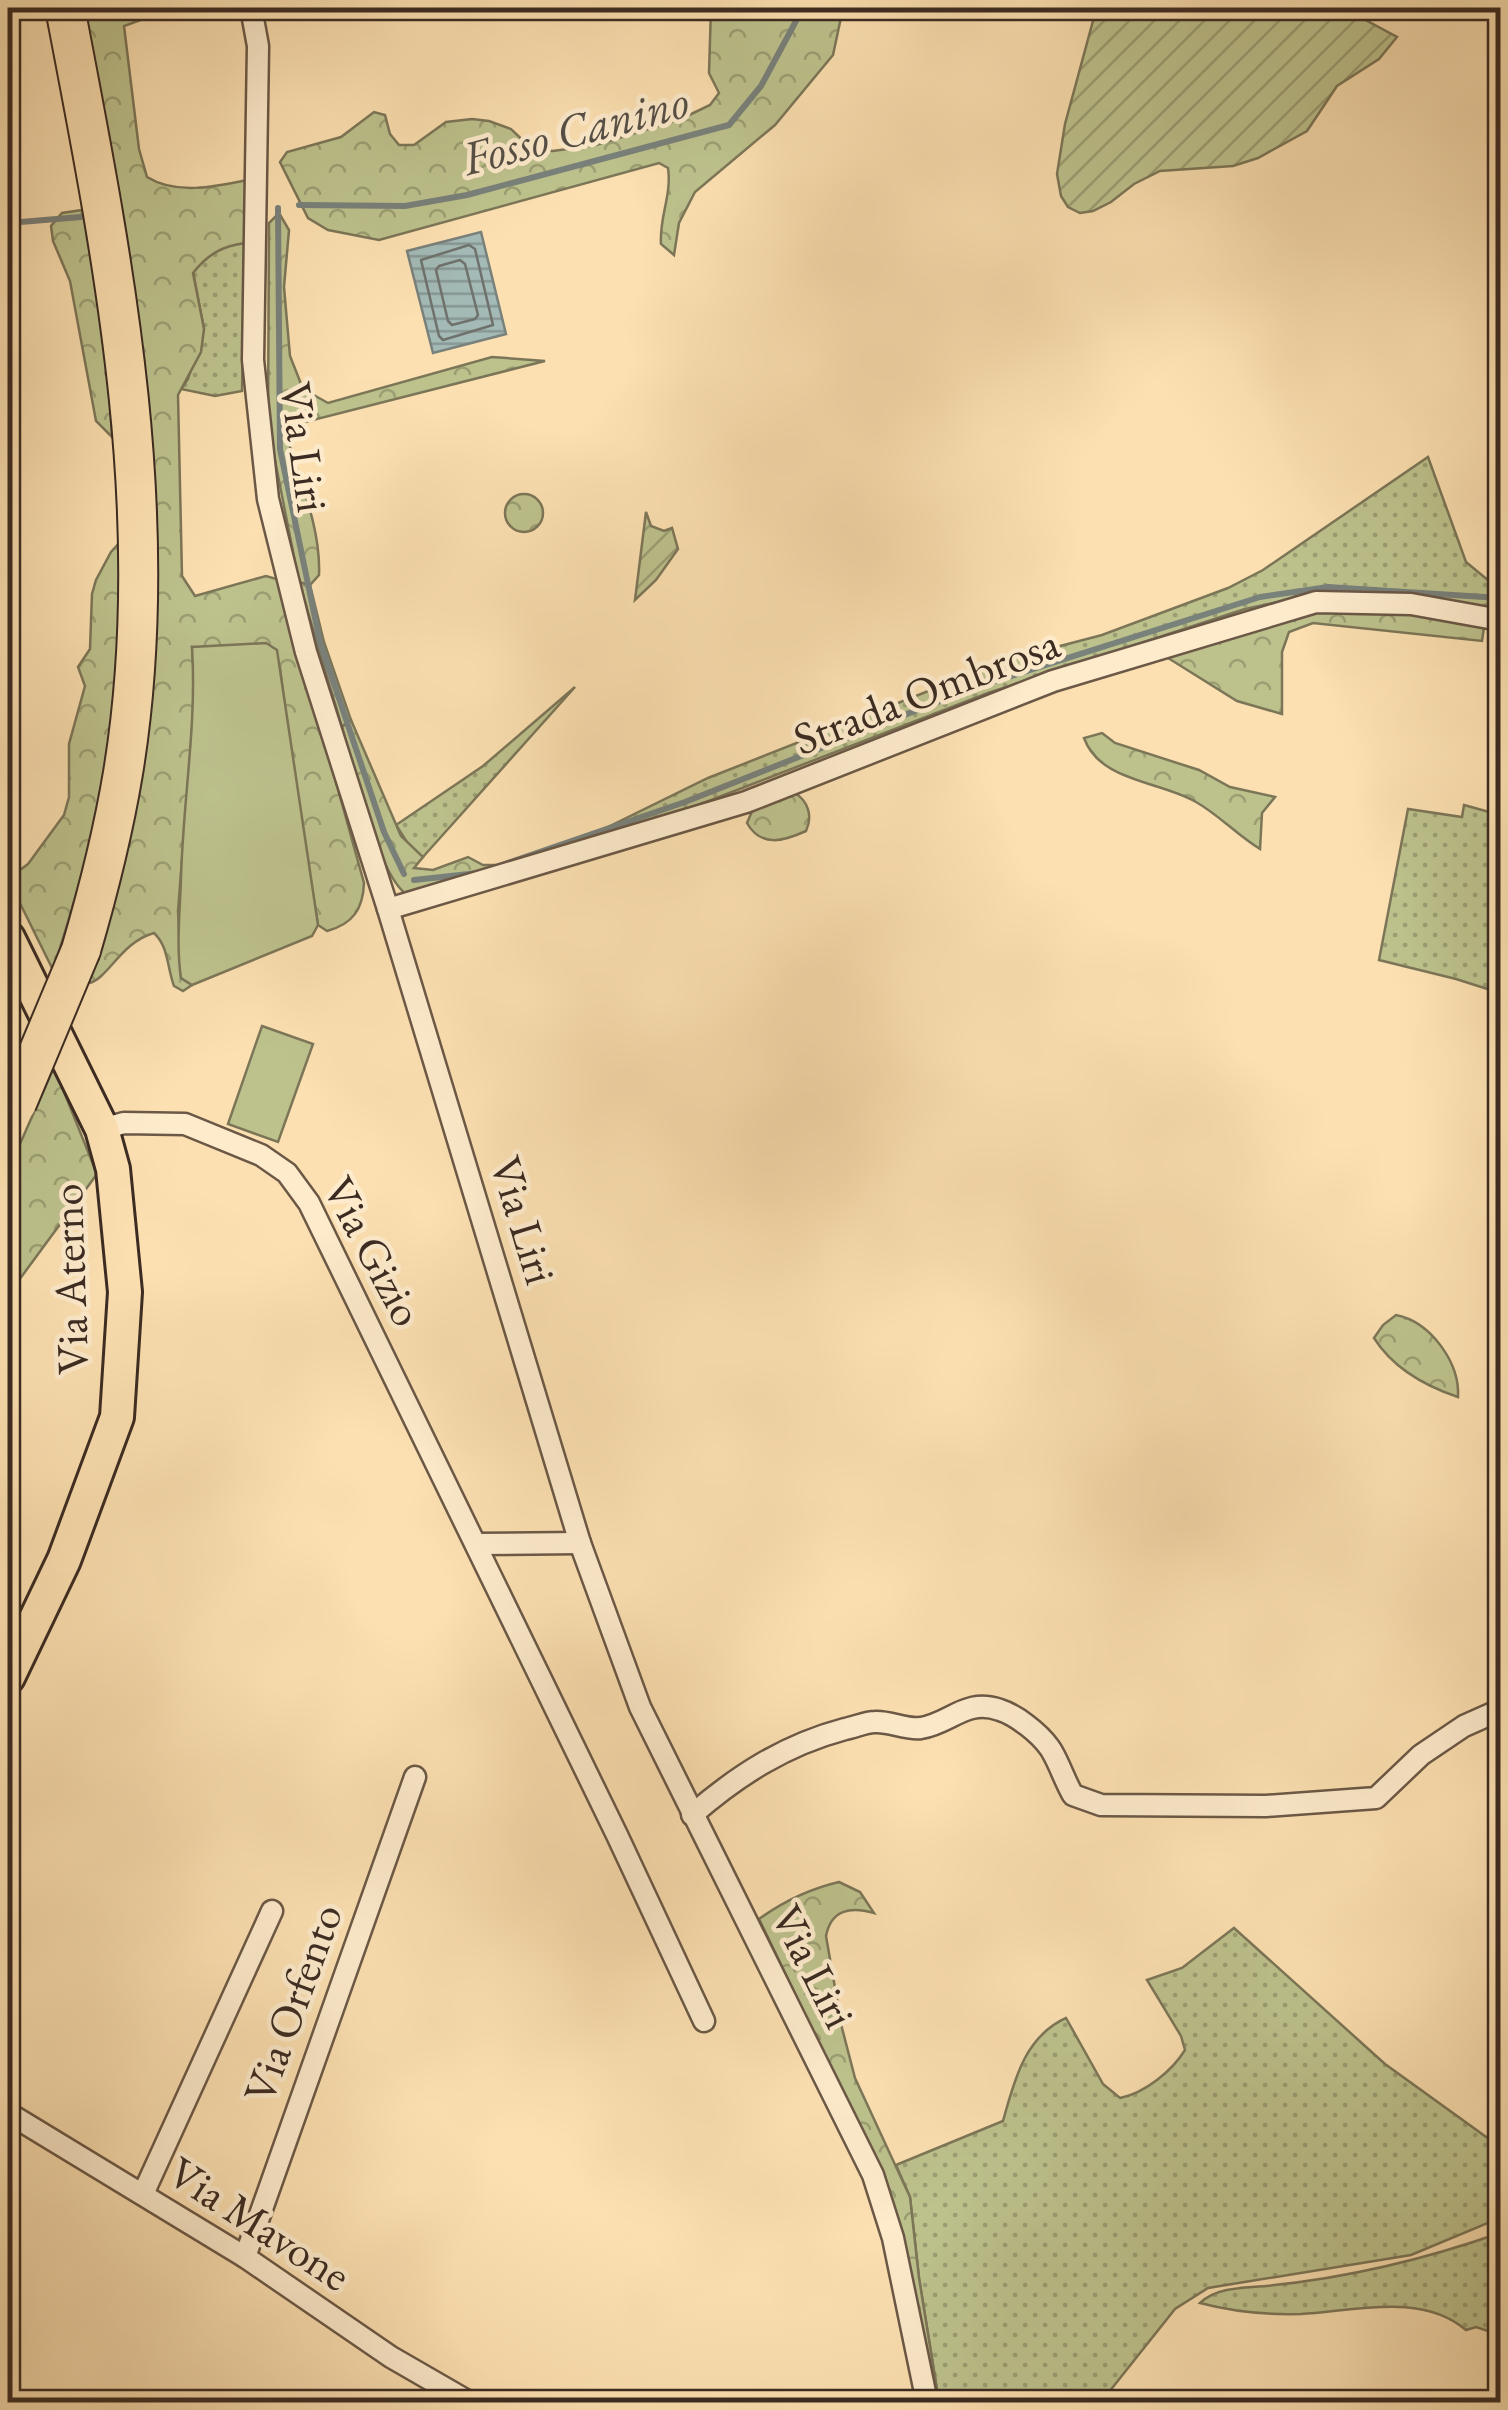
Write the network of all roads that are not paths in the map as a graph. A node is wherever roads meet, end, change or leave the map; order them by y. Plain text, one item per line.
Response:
1 (65, 8) edge
2 (251, 8) edge
3 (1500, 620) edge
4 (388, 909) junction
5 (8, 938) edge
6 (12, 1112) edge
7 (102, 1129) junction
8 (580, 1543) junction
9 (476, 1544) junction
10 (8, 1677) edge
11 (1500, 1710) edge
12 (415, 1776) dead end
13 (692, 1815) junction
14 (272, 1911) dead end
15 (704, 2022) dead end
16 (8, 2113) edge
17 (143, 2194) junction
18 (245, 2256) junction
19 (468, 2402) edge
20 (927, 2402) edge

1 - 6 highway, bridge
2 - 4 street, Via Liri
3 - 4 street, Strada Ombrosa
4 - 8 street, Via Liri
5 - 7 main road, Via Aterno
7 - 9 street, Via Gizio
7 - 10 main road, Via Aterno
8 - 9 street
8 - 13 street, Via Liri
9 - 15 street, Via Gizio
11 - 13 street
12 - 18 street, Via Orfento
13 - 20 street, Via Liri
14 - 17 street
16 - 17 street, Via Mavone
17 - 18 street, Via Mavone
18 - 19 street, Via Mavone

